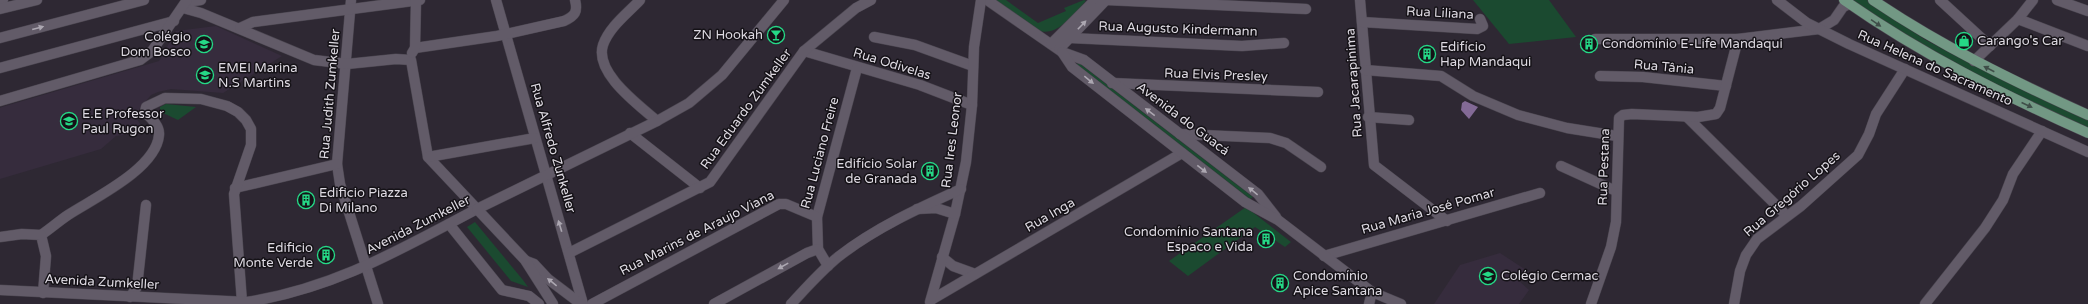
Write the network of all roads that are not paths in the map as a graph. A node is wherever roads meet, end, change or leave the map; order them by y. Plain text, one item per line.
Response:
1 (3, 0) edge
2 (37, 0) edge
3 (144, 0) edge
4 (201, 0) edge
5 (418, 0) edge
6 (496, 0) edge
7 (575, 0) edge
8 (640, 0) edge
9 (784, 0) edge
10 (871, 0) edge
11 (981, 0) edge
12 (987, 0) edge
13 (1095, 0) edge
14 (1106, 0) edge
15 (1360, 0) edge
16 (1777, 0) edge
17 (1873, 0) edge
18 (1940, 0) edge
19 (2033, 0) edge
20 (2057, 0) edge
21 (0, 2) edge
22 (1847, 2) edge
23 (186, 3) edge
24 (351, 5) edge
25 (0, 9) edge
26 (1306, 9) dead end
27 (2088, 11) edge
28 (1480, 19) dead end
29 (2018, 19) junction
30 (174, 21) junction
31 (1362, 22) junction
32 (240, 28) junction
33 (1819, 29) junction
34 (505, 34) junction
35 (874, 37) dead end
36 (0, 38) edge
37 (1070, 38) junction
38 (1595, 39) dead end
39 (1738, 39) junction
40 (1284, 43) dead end
41 (1051, 44) junction
42 (1990, 46) junction
43 (2088, 46) edge
44 (415, 48) junction
45 (804, 51) junction
46 (1060, 51) junction
47 (407, 59) junction
48 (1974, 61) junction
49 (347, 64) junction
50 (973, 66) junction
51 (0, 68) edge
52 (857, 68) junction
53 (1905, 69) junction
54 (1365, 70) junction
55 (1600, 76) dead end
56 (1112, 83) junction
57 (1726, 86) junction
58 (1318, 92) dead end
59 (0, 101) edge
60 (972, 105) junction
61 (2088, 115) edge
62 (1368, 117) junction
63 (1687, 117) junction
64 (1409, 120) dead end
65 (656, 121) junction
66 (2042, 131) junction
67 (630, 133) junction
68 (2088, 133) edge
69 (1180, 134) junction
70 (1617, 136) junction
71 (535, 138) junction
72 (2088, 152) edge
73 (1182, 153) junction
74 (428, 157) junction
75 (337, 164) junction
76 (1561, 166) dead end
77 (1321, 167) dead end
78 (546, 175) junction
79 (235, 188) junction
80 (700, 188) junction
81 (961, 189) junction
82 (1616, 191) junction
83 (1540, 193) dead end
84 (146, 205) dead end
85 (477, 210) junction
86 (917, 210) junction
87 (955, 214) junction
88 (1787, 216) junction
89 (817, 217) junction
90 (1278, 220) junction
91 (1447, 221) junction
92 (448, 224) junction
93 (41, 235) junction
94 (0, 237) edge
95 (818, 249) junction
96 (569, 253) junction
97 (1324, 256) junction
98 (942, 257) junction
99 (524, 260) junction
100 (367, 266) junction
101 (828, 266) junction
102 (975, 274) junction
103 (0, 290) edge
104 (1372, 292) junction
105 (43, 293) junction
106 (130, 297) junction
107 (242, 302) junction
108 (930, 302) edge
109 (378, 304) edge
110 (538, 304) edge
111 (553, 304) edge
112 (582, 304) edge
113 (592, 304) edge
114 (714, 304) edge
115 (790, 304) edge
116 (1368, 304) edge
117 (1401, 304) edge
118 (1591, 304) edge
119 (1734, 304) edge
120 (1925, 304) edge

1 - 21 street
2 - 25 street
36 -> 3 street
4 - 23 street
5 - 24 street
5 - 44 street
6 - 34 street, Rua Alfredo Zunkeller
7 - 34 street
8 - 65 street
9 - 65 street, Avenida Zumkeller
10 - 45 street, Rua Eduardo Zumkeller
11 - 50 street, Rua Ires Leonor
12 - 41 street, Avenida do Guacá
13 - 41 street
14 - 26 street
37 -> 14 street
15 - 31 street, Rua Jacarapinima
16 - 33 street, Rua Helena do Sacramento
17 - 48 main road
18 - 42 street
19 - 29 street
20 - 27 street
22 - 33 street
22 -> 68 main road
23 - 30 street
23 - 32 street
24 - 32 street
24 - 49 street, Rua Judith Zumkeller
28 - 31 street, Rua Liliana
29 - 42 street
29 - 43 street
30 - 51 street
30 - 59 street
31 - 54 street, Rua Jacarapinima
32 - 49 street
33 - 39 street
33 - 53 street, Rua Helena do Sacramento
34 - 44 street
34 - 71 street, Rua Alfredo Zunkeller
35 - 50 street
37 - 40 street, Rua Augusto Kindermann
37 - 46 street
38 - 39 street
39 - 57 street, Rua Pestana
41 - 46 street, Avenida do Guacá
42 - 48 street
44 - 47 street
45 - 52 street, Rua Odivelas
45 - 80 street, Rua Eduardo Zumkeller
46 - 56 street, Avenida do Guacá
46 -> 73 street, Avenida do Guacá
47 - 49 street
47 - 74 street
61 -> 48 main road
49 - 75 street, Rua Judith Zumkeller
50 - 60 street, Rua Ires Leonor
52 - 60 street, Rua Odivelas
52 - 89 street, Rua Luciano Freire
53 - 66 street, Rua Helena do Sacramento
53 - 88 street, Rua Gregório Lopes
54 - 62 street, Rua Jacarapinima
54 - 70 street
55 - 57 street, Rua Tânia
56 - 58 street, Rua Elvis Presley
69 -> 56 street, Avenida do Guacá
57 - 63 street, Rua Pestana
60 - 81 street, Rua Ires Leonor
62 - 64 street
62 - 91 street, Rua Jacarapinima
63 - 70 street, Rua Pestana
63 - 88 street
65 - 67 street, Avenida Zumkeller
66 - 72 street, Rua Helena do Sacramento
66 - 120 street
67 - 78 street, Avenida Zumkeller
67 - 80 street
69 - 77 street
90 -> 69 street, Avenida do Guacá
70 - 82 street, Rua Pestana
71 - 74 street
71 - 78 street, Rua Alfredo Zunkeller
73 -> 90 street, Avenida do Guacá
73 - 102 street, Rua Inga
74 - 85 street
75 - 79 street
75 - 100 street, Rua Judith Zumkeller
76 - 82 street
78 - 85 street, Avenida Zumkeller
96 -> 78 street, Rua Alfredo Zunkeller
79 - 93 street
79 - 107 street
80 - 96 street, Rua Eduardo Zumkeller
81 - 86 street
81 - 87 street, Rua Ires Leonor
82 - 118 street, Rua Pestana
83 - 91 street, Rua Maria José Pomar
84 - 106 street
85 - 92 street, Avenida Zumkeller
85 - 99 street
86 - 87 street
86 - 101 street
87 - 98 street, Rua Ires Leonor
88 - 119 street, Rua Gregório Lopes
89 - 95 street, Rua Luciano Freire
89 - 113 street, Rua Marins de Araujo Viana
90 - 97 street, Avenida do Guacá
91 - 97 street, Rua Maria José Pomar
92 - 100 street, Avenida Zumkeller
92 - 110 street
93 - 94 street
93 - 105 street
95 - 101 street, Rua Luciano Freire
95 -> 114 street
96 - 112 street, Rua Alfredo Zunkeller
97 - 104 street, Avenida do Guacá
98 - 102 street
98 - 108 street, Rua Ires Leonor
99 - 111 street
112 -> 99 street
100 - 107 street, Avenida Zumkeller
100 - 109 street, Rua Judith Zumkeller
101 - 115 street
102 - 108 street, Rua Inga
103 - 105 street, Avenida Zumkeller
104 - 116 street
104 - 117 street, Avenida do Guacá
105 - 106 street, Avenida Zumkeller
106 - 107 street, Avenida Zumkeller

